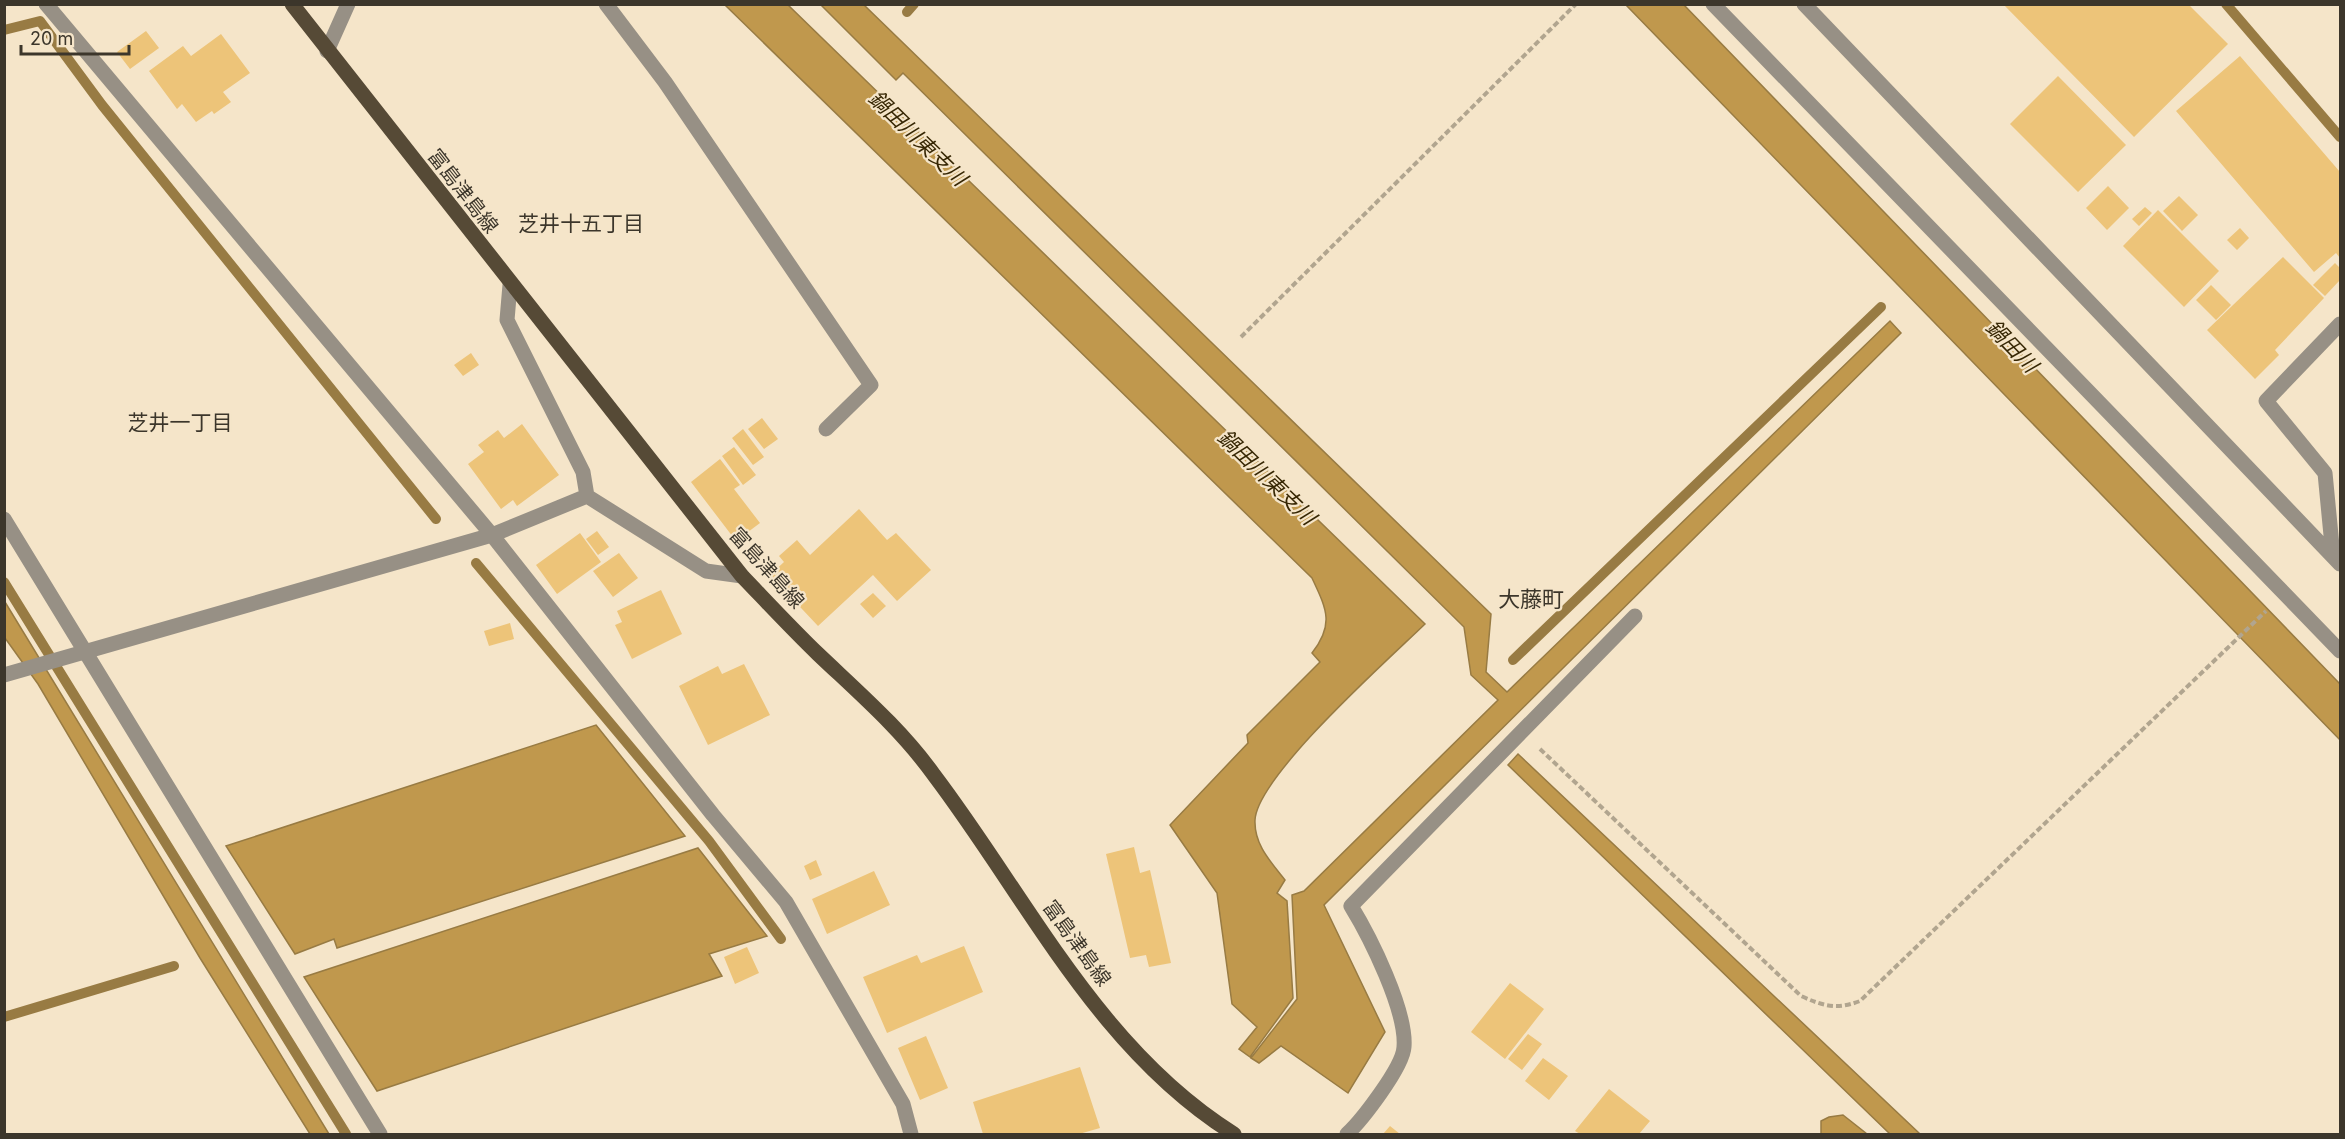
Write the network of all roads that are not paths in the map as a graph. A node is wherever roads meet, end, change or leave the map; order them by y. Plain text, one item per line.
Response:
1 (46, 4) edge
2 (292, 4) edge
3 (348, 4) edge
4 (606, 4) edge
5 (1713, 4) edge
6 (1804, 4) edge
7 (327, 51) junction
8 (510, 285) junction
9 (2340, 324) edge
10 (826, 429) dead end
11 (587, 496) junction
12 (4, 519) edge
13 (492, 535) junction
14 (2337, 560) edge
15 (742, 576) junction
16 (1635, 616) dead end
17 (2340, 651) edge
18 (87, 653) junction
19 (6, 675) edge
20 (380, 1134) edge
21 (911, 1134) edge
22 (1234, 1134) edge
23 (1347, 1134) edge

1 - 13 street
2 - 7 main road, 富島津島線
3 - 7 street
4 - 10 street
5 - 17 street
6 - 14 street
7 - 8 main road, 富島津島線
8 - 11 street
8 - 15 main road, 富島津島線
9 - 14 street
11 - 13 street
11 - 15 street
12 - 18 street
13 - 18 street
13 - 21 street
15 - 22 main road, 富島津島線
16 - 23 street
18 - 19 street
18 - 20 street

